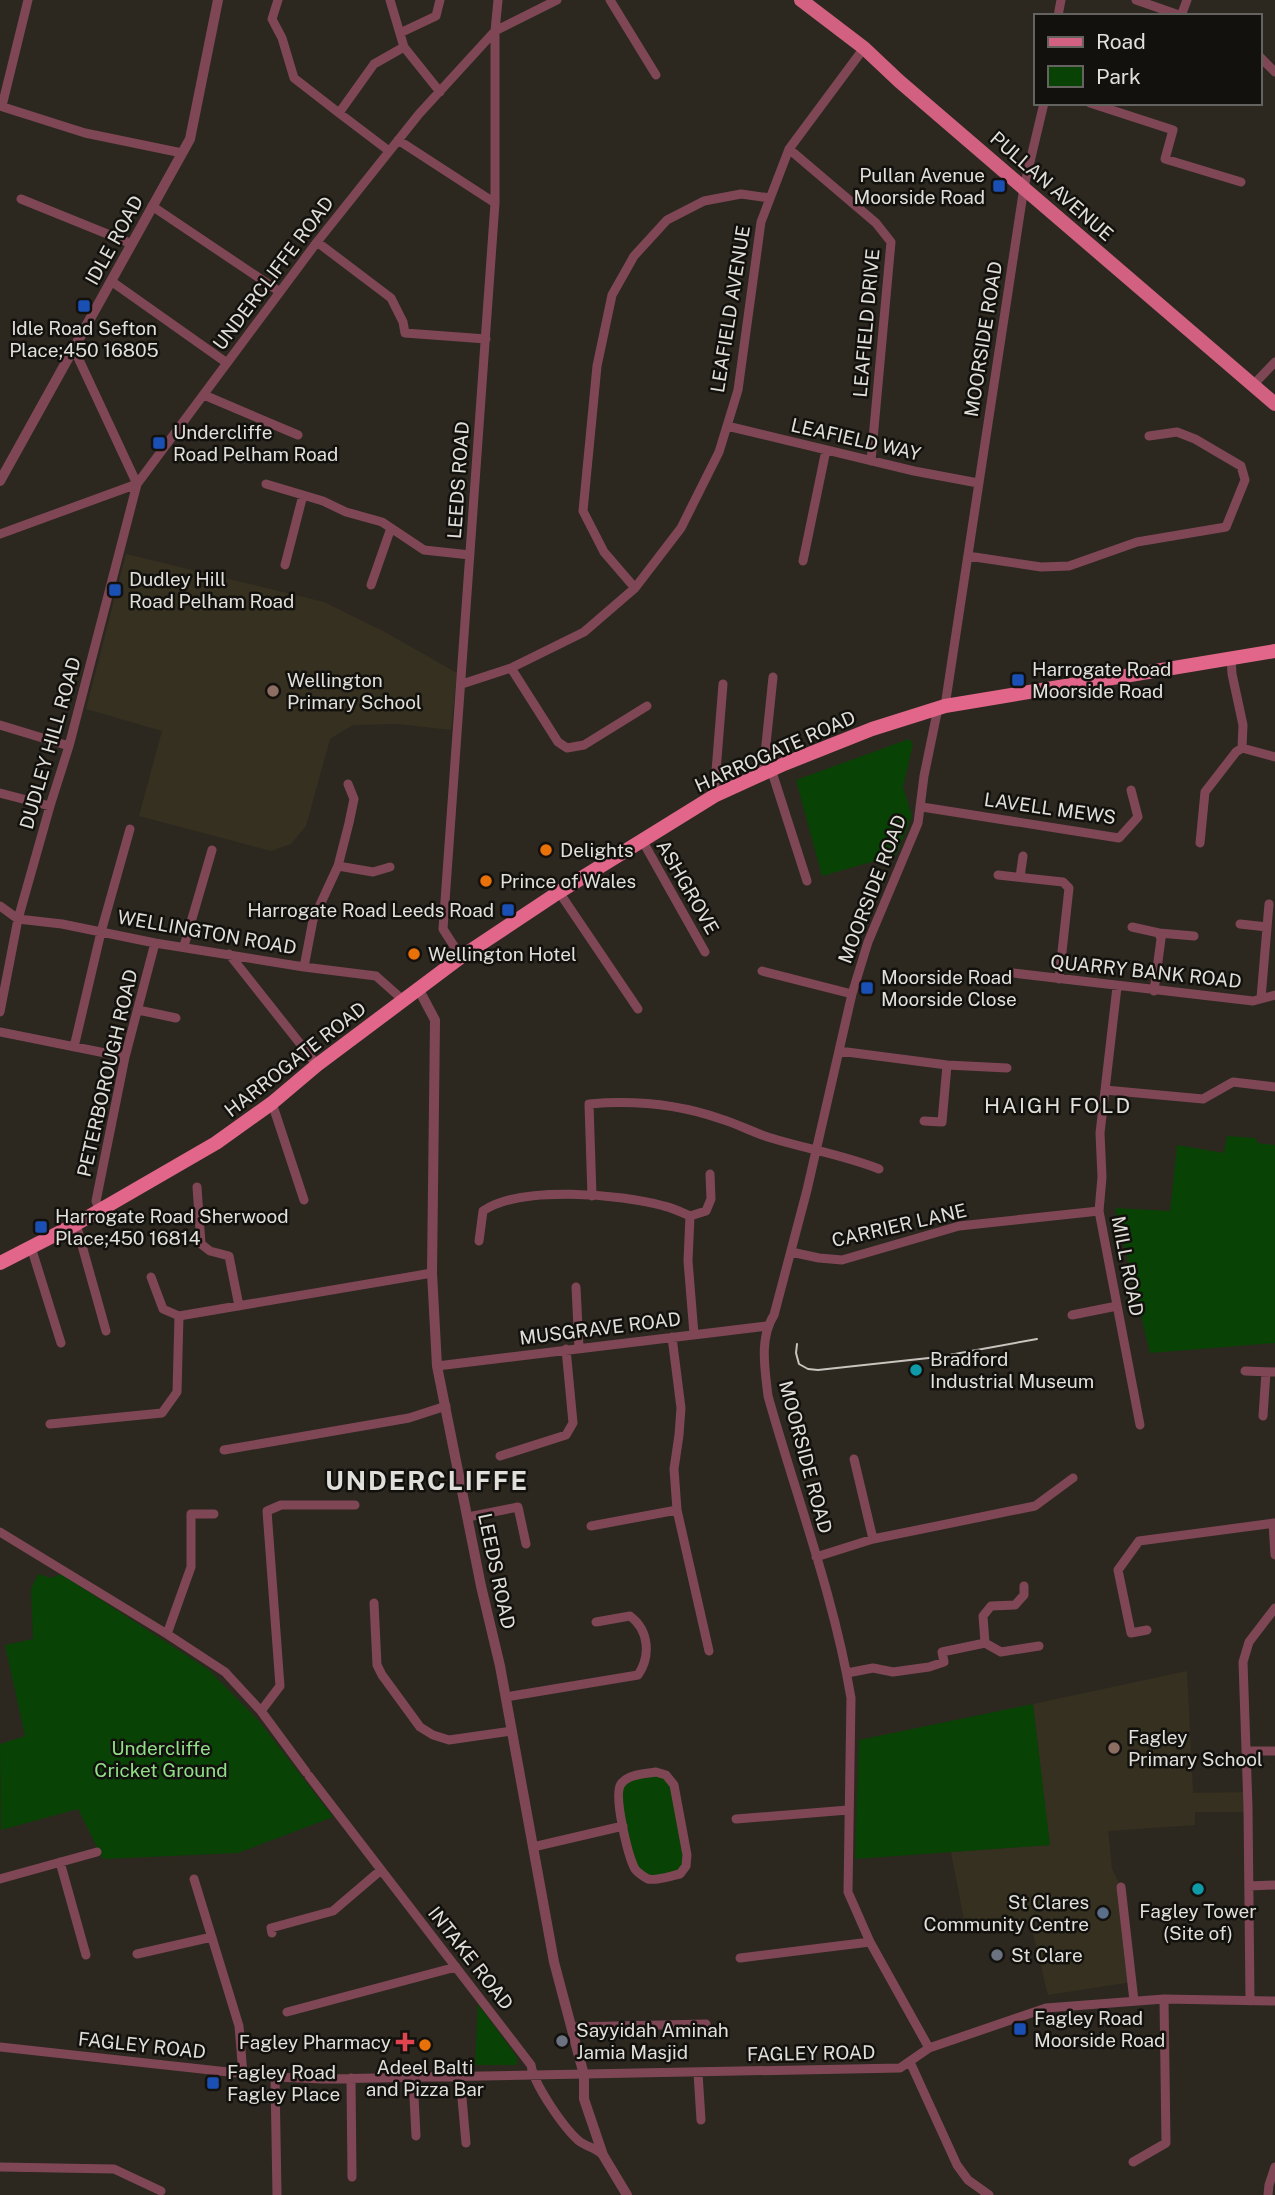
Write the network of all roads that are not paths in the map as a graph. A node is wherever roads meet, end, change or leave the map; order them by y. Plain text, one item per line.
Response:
1 (28, 0) edge
2 (218, 0) edge
3 (278, 0) edge
4 (390, 0) edge
5 (440, 0) edge
6 (498, 0) edge
7 (557, 0) edge
8 (610, 0) edge
9 (801, 0) edge
10 (1136, 0) edge
11 (1176, 14) edge
12 (495, 32) junction
13 (400, 33) junction
14 (404, 47) junction
15 (864, 48) junction
16 (1261, 58) edge
17 (1275, 72) edge
18 (656, 75) dead end
19 (440, 92) junction
20 (1044, 105) edge
21 (1096, 105) edge
22 (1, 106) edge
23 (339, 113) junction
24 (398, 140) junction
25 (789, 149) junction
26 (389, 151) junction
27 (182, 153) junction
28 (1241, 182) dead end
29 (1024, 187) junction
30 (770, 198) junction
31 (21, 199) dead end
32 (495, 203) junction
33 (152, 206) junction
34 (317, 242) junction
35 (132, 244) junction
36 (111, 281) junction
37 (279, 292) junction
38 (486, 339) junction
39 (74, 348) junction
40 (1275, 362) edge
41 (227, 363) junction
42 (1253, 385) junction
43 (204, 395) junction
44 (1275, 404) edge
45 (727, 426) junction
46 (298, 435) dead end
47 (1149, 436) dead end
48 (826, 450) junction
49 (871, 461) junction
50 (2, 474) edge
51 (978, 483) junction
52 (137, 484) junction
53 (266, 484) dead end
54 (303, 495) junction
55 (391, 528) junction
56 (0, 534) edge
57 (470, 555) junction
58 (968, 556) junction
59 (803, 561) dead end
60 (285, 565) dead end
61 (371, 585) dead end
62 (635, 588) junction
63 (1275, 651) edge
64 (1231, 658) junction
65 (511, 668) junction
66 (774, 677) dead end
67 (462, 684) junction
68 (723, 684) dead end
69 (647, 706) dead end
70 (942, 707) junction
71 (0, 725) edge
72 (69, 746) junction
73 (1242, 748) junction
74 (1275, 757) edge
75 (767, 771) junction
76 (348, 784) dead end
77 (1131, 790) dead end
78 (0, 793) edge
79 (714, 796) junction
80 (50, 806) junction
81 (922, 807) junction
82 (131, 829) dead end
83 (642, 840) junction
84 (1200, 843) dead end
85 (212, 850) dead end
86 (1023, 856) dead end
87 (338, 866) junction
88 (390, 867) dead end
89 (998, 875) dead end
90 (1020, 877) junction
91 (807, 881) dead end
92 (559, 892) junction
93 (1269, 904) dead end
94 (0, 906) edge
95 (18, 919) junction
96 (1240, 924) dead end
97 (1132, 927) dead end
98 (1267, 927) junction
99 (101, 932) junction
100 (1159, 933) junction
101 (1194, 936) dead end
102 (156, 943) junction
103 (184, 946) junction
104 (705, 952) dead end
105 (229, 954) junction
106 (461, 957) junction
107 (304, 967) junction
108 (762, 971) dead end
109 (1013, 974) dead end
110 (1059, 979) junction
111 (1117, 987) junction
112 (418, 988) junction
113 (1154, 991) junction
114 (852, 994) junction
115 (1275, 995) edge
116 (1261, 998) junction
117 (403, 1000) junction
118 (638, 1009) dead end
119 (138, 1010) junction
120 (0, 1013) edge
121 (176, 1018) dead end
122 (0, 1032) edge
123 (74, 1047) junction
124 (839, 1051) junction
125 (125, 1057) junction
126 (317, 1065) junction
127 (947, 1065) junction
128 (1007, 1068) dead end
129 (1275, 1087) edge
130 (1105, 1090) junction
131 (272, 1103) junction
132 (924, 1121) dead end
133 (816, 1149) junction
134 (878, 1169) dead end
135 (710, 1174) dead end
136 (197, 1187) dead end
137 (592, 1196) junction
138 (304, 1200) dead end
139 (100, 1211) junction
140 (1099, 1211) junction
141 (690, 1216) junction
142 (76, 1224) junction
143 (478, 1241) dead end
144 (31, 1247) junction
145 (791, 1252) junction
146 (0, 1263) edge
147 (432, 1273) junction
148 (151, 1277) dead end
149 (576, 1287) dead end
150 (239, 1306) junction
151 (1117, 1306) junction
152 (1072, 1315) dead end
153 (179, 1316) junction
154 (767, 1326) junction
155 (106, 1331) dead end
156 (694, 1334) junction
157 (672, 1338) junction
158 (61, 1343) dead end
159 (579, 1348) junction
160 (566, 1349) junction
161 (438, 1366) junction
162 (1245, 1371) dead end
163 (1270, 1372) edge
164 (446, 1406) junction
165 (1262, 1416) dead end
166 (50, 1424) dead end
167 (1140, 1424) dead end
168 (224, 1450) dead end
169 (500, 1456) dead end
170 (854, 1459) dead end
171 (1073, 1478) dead end
172 (355, 1505) dead end
173 (677, 1510) junction
174 (214, 1514) dead end
175 (468, 1517) junction
176 (1274, 1523) edge
177 (591, 1526) dead end
178 (0, 1532) edge
179 (873, 1539) junction
180 (526, 1544) dead end
181 (1275, 1555) edge
182 (816, 1557) junction
183 (1024, 1586) dead end
184 (374, 1603) dead end
185 (1275, 1608) edge
186 (596, 1622) dead end
187 (1147, 1630) dead end
188 (167, 1634) junction
189 (985, 1643) junction
190 (1039, 1646) dead end
191 (709, 1651) dead end
192 (847, 1673) junction
193 (506, 1697) junction
194 (261, 1711) junction
195 (512, 1731) junction
196 (1246, 1751) junction
197 (1275, 1751) edge
198 (848, 1810) junction
199 (736, 1819) dead end
200 (623, 1826) junction
201 (533, 1847) junction
202 (97, 1852) dead end
203 (60, 1862) junction
204 (381, 1870) junction
205 (0, 1879) edge
206 (194, 1879) dead end
207 (1275, 1885) edge
208 (1249, 1886) junction
209 (1121, 1887) dead end
210 (272, 1933) dead end
211 (212, 1937) junction
212 (870, 1942) junction
213 (137, 1954) dead end
214 (86, 1955) dead end
215 (740, 1958) dead end
216 (456, 1967) junction
217 (1134, 2000) junction
218 (1164, 2000) junction
219 (1250, 2001) junction
220 (1275, 2001) edge
221 (288, 2012) dead end
222 (706, 2024) dead end
223 (572, 2027) junction
224 (0, 2047) edge
225 (929, 2048) junction
226 (910, 2062) junction
227 (698, 2073) junction
228 (243, 2074) junction
229 (584, 2075) junction
230 (460, 2076) junction
231 (533, 2076) junction
232 (275, 2077) junction
233 (413, 2077) junction
234 (351, 2078) junction
235 (701, 2120) dead end
236 (416, 2136) dead end
237 (466, 2143) dead end
238 (603, 2155) junction
239 (1133, 2162) dead end
240 (0, 2167) edge
241 (1275, 2167) edge
242 (352, 2176) dead end
243 (161, 2191) dead end
244 (277, 2195) edge
245 (627, 2195) edge
246 (989, 2195) edge
247 (1268, 2195) edge

1 - 22 street
2 - 27 street, IDLE ROAD
3 - 23 street
4 - 13 street
5 - 13 street
6 - 12 street, LEEDS ROAD
7 - 12 street, UNDERCLIFFE ROAD
8 - 18 street
9 - 15 main road, PULLAN AVENUE
10 - 11 street
12 - 19 street, UNDERCLIFFE ROAD
12 - 32 street, LEEDS ROAD
13 - 14 street
14 - 19 street
14 - 23 street
15 - 25 street, LEAFIELD AVENUE
15 - 29 main road, PULLAN AVENUE
16 - 17 street
19 - 24 street, UNDERCLIFFE ROAD
20 - 29 street, MOORSIDE ROAD
21 - 28 street
22 - 27 street
23 - 26 street
24 - 26 street, UNDERCLIFFE ROAD
24 - 32 street
25 - 30 street, LEAFIELD AVENUE
25 - 49 street, LEAFIELD DRIVE
26 - 34 street, UNDERCLIFFE ROAD
27 - 33 street, IDLE ROAD
29 - 42 main road, PULLAN AVENUE
29 - 51 street, MOORSIDE ROAD
30 - 45 street, LEAFIELD AVENUE
30 - 62 street
31 - 35 street
32 - 38 street, LEEDS ROAD
33 - 35 street, IDLE ROAD
33 - 37 street
34 - 37 street, UNDERCLIFFE ROAD
34 - 38 street
35 - 36 street, IDLE ROAD
36 - 39 street, IDLE ROAD
36 - 41 street
37 - 41 street, UNDERCLIFFE ROAD
38 - 57 street, LEEDS ROAD
39 - 50 street, IDLE ROAD
39 - 52 street
40 - 42 street
41 - 43 street, UNDERCLIFFE ROAD
42 - 44 main road, PULLAN AVENUE
43 - 46 street
43 - 52 street, UNDERCLIFFE ROAD
45 - 48 street, LEAFIELD WAY
45 - 62 street, LEAFIELD AVENUE
47 - 58 street
48 - 49 street, LEAFIELD WAY
48 - 59 street
49 - 51 street, LEAFIELD WAY
51 - 58 street, MOORSIDE ROAD
52 - 56 street
52 - 72 street, DUDLEY HILL ROAD
53 - 54 street
54 - 55 street
54 - 60 street
55 - 57 street
55 - 61 street
57 - 67 street, LEEDS ROAD
58 - 70 street, MOORSIDE ROAD
62 - 65 street, LEAFIELD AVENUE
63 - 64 highway, HARROGATE ROAD
64 - 70 highway, HARROGATE ROAD
64 - 73 street
65 - 67 street, LEAFIELD AVENUE
65 - 69 street
66 - 75 street
67 - 106 street, LEEDS ROAD
68 - 79 street
70 - 75 highway, HARROGATE ROAD
70 - 81 street, MOORSIDE ROAD
71 - 72 street
72 - 80 street, DUDLEY HILL ROAD
73 - 74 street
73 - 84 street
75 - 79 highway, HARROGATE ROAD
75 - 91 street
76 - 87 street
77 - 81 street, LAVELL MEWS
78 - 80 street
79 - 83 highway, HARROGATE ROAD
80 - 95 street, DUDLEY HILL ROAD
81 - 114 street, MOORSIDE ROAD
82 - 99 street
83 - 92 highway, HARROGATE ROAD
83 - 104 street, ASHGROVE
85 - 103 street
86 - 90 street
87 - 88 street
87 - 107 street
89 - 90 street
90 - 110 street
92 - 106 highway, HARROGATE ROAD
92 - 118 street
93 - 98 street
94 - 95 street, WELLINGTON ROAD
95 - 99 street, WELLINGTON ROAD
95 - 120 street, DUDLEY HILL ROAD
96 - 98 street
97 - 100 street
98 - 116 street
99 - 102 street, WELLINGTON ROAD
99 - 123 street
100 - 101 street
100 - 113 street
102 - 103 street, WELLINGTON ROAD
102 - 119 street, PETERBOROUGH ROAD
103 - 105 street, WELLINGTON ROAD
105 - 107 street, WELLINGTON ROAD
105 - 126 street
106 - 112 highway, HARROGATE ROAD
107 - 117 street, WELLINGTON ROAD
108 - 114 street
109 - 110 street, QUARRY BANK ROAD
110 - 111 street, QUARRY BANK ROAD
111 - 113 street, QUARRY BANK ROAD
111 - 130 street, MILL ROAD
112 - 117 highway, HARROGATE ROAD
112 - 147 street, LEEDS ROAD
113 - 116 street, QUARRY BANK ROAD
114 - 124 street, MOORSIDE ROAD
115 - 116 street, QUARRY BANK ROAD
117 - 126 highway, HARROGATE ROAD
119 - 121 street
119 - 125 street, PETERBOROUGH ROAD
122 - 123 street
123 - 125 street
124 - 127 street
124 - 133 street, MOORSIDE ROAD
125 - 139 street, PETERBOROUGH ROAD
126 - 131 highway, HARROGATE ROAD
127 - 128 street
127 - 132 street
129 - 130 street
130 - 140 street, MILL ROAD
131 - 138 street
131 - 139 highway, HARROGATE ROAD
133 - 134 street
133 - 137 street
133 - 145 street, MOORSIDE ROAD
135 - 141 street
136 - 150 street
137 - 141 street
137 - 143 street
139 - 142 highway, HARROGATE ROAD
140 - 145 street, CARRIER LANE
140 - 151 street, MILL ROAD
141 - 156 street
142 - 144 highway, HARROGATE ROAD
142 - 155 street
144 - 146 highway, HARROGATE ROAD
144 - 158 street
145 - 154 street, MOORSIDE ROAD
147 - 150 street
147 - 161 street, LEEDS ROAD
148 - 153 street
149 - 159 street
150 - 153 street
151 - 152 street
151 - 167 street, MILL ROAD
153 - 166 street
154 - 156 street, MUSGRAVE ROAD
154 - 182 street, MOORSIDE ROAD
156 - 157 street, MUSGRAVE ROAD
157 - 159 street, MUSGRAVE ROAD
157 - 173 street
159 - 160 street, MUSGRAVE ROAD
160 - 161 street, MUSGRAVE ROAD
160 - 169 street
161 - 164 street, LEEDS ROAD
162 - 163 street
163 - 165 street
164 - 168 street
164 - 175 street, LEEDS ROAD
170 - 179 street
171 - 179 street
172 - 194 street
173 - 177 street
173 - 191 street
174 - 188 street
175 - 180 street
175 - 193 street, LEEDS ROAD
176 - 181 street
176 - 187 street
178 - 188 street, INTAKE ROAD
179 - 182 street
182 - 192 street, MOORSIDE ROAD
183 - 189 street
184 - 195 street
185 - 196 street
186 - 193 street
188 - 194 street, INTAKE ROAD
189 - 190 street
189 - 192 street
192 - 198 street, MOORSIDE ROAD
193 - 195 street, LEEDS ROAD
194 - 204 street, INTAKE ROAD
195 - 201 street, LEEDS ROAD
196 - 197 street
196 - 208 street
198 - 199 street
198 - 212 street, MOORSIDE ROAD
200 - 200 street
200 - 201 street
201 - 223 street, LEEDS ROAD
202 - 203 street
203 - 205 street
203 - 214 street
204 - 210 street
204 - 216 street, INTAKE ROAD
206 - 211 street
207 - 208 street
208 - 219 street
209 - 217 street
211 - 213 street
211 - 228 street
212 - 215 street
212 - 225 street, MOORSIDE ROAD
216 - 221 street
216 - 231 street, INTAKE ROAD
217 - 218 street, FAGLEY ROAD
217 - 225 street, FAGLEY ROAD
218 - 219 street, FAGLEY ROAD
218 - 239 street
219 - 220 street, FAGLEY ROAD
222 - 223 street
223 - 229 street, LEEDS ROAD
224 - 228 street, FAGLEY ROAD
225 - 226 street, FAGLEY ROAD
226 - 227 street, FAGLEY ROAD
226 - 246 street
227 - 229 street, FAGLEY ROAD
227 - 235 street
228 - 232 street, FAGLEY ROAD
229 - 231 street, FAGLEY ROAD
229 - 238 street, LEEDS ROAD
230 - 231 street, FAGLEY ROAD
230 - 233 street, FAGLEY ROAD
230 - 237 street
231 - 238 street, INTAKE ROAD
232 - 234 street, FAGLEY ROAD
232 - 244 street
233 - 234 street, FAGLEY ROAD
233 - 236 street
234 - 242 street
238 - 245 street, LEEDS ROAD
240 - 243 street
241 - 247 street

